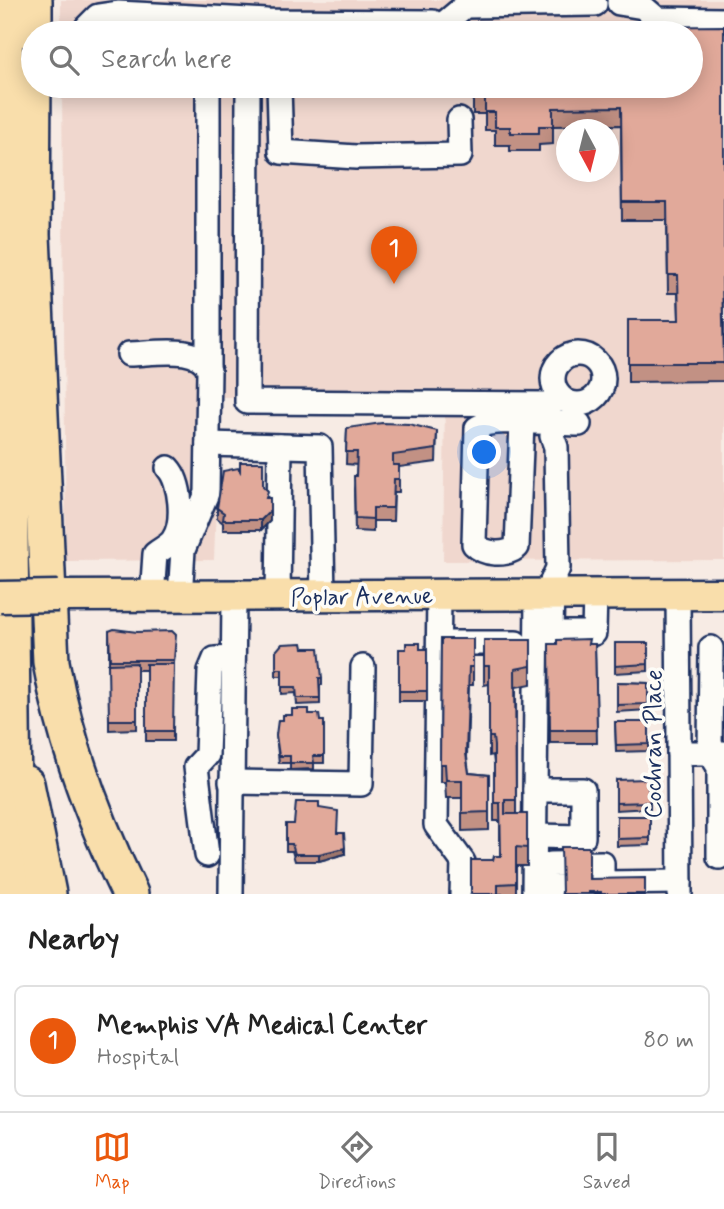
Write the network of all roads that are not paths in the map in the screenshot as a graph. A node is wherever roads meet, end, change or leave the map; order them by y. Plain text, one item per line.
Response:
1 (4, 0) edge
2 (34, 0) edge
3 (619, 3) dead end
4 (595, 4) dead end
5 (683, 10) edge
6 (267, 18) edge
7 (724, 20) edge
8 (34, 21) edge
9 (94, 21) edge
10 (181, 21) edge
11 (242, 21) edge
12 (392, 21) edge
13 (451, 21) edge
14 (33, 98) edge
15 (208, 98) edge
16 (248, 98) edge
17 (279, 98) edge
18 (458, 120) dead end
19 (129, 354) dead end
20 (208, 365) junction
21 (554, 415) junction
22 (522, 423) junction
23 (579, 424) dead end
24 (208, 444) junction
25 (280, 446) junction
26 (168, 468) dead end
27 (547, 590) junction
28 (678, 593) junction
29 (594, 594) junction
30 (724, 594) edge
31 (439, 595) junction
32 (323, 596) junction
33 (0, 597) edge
34 (166, 597) junction
35 (234, 597) junction
36 (278, 597) junction
37 (439, 643) junction
38 (537, 644) junction
39 (717, 645) edge
40 (679, 647) junction
41 (233, 658) junction
42 (363, 667) dead end
43 (10, 725) junction
44 (232, 753) junction
45 (679, 753) junction
46 (717, 753) edge
47 (206, 755) junction
48 (231, 782) junction
49 (535, 790) junction
50 (535, 836) junction
51 (110, 853) junction
52 (207, 855) dead end
53 (719, 857) dead end
54 (653, 888) edge
55 (680, 888) edge
56 (14, 894) edge
57 (48, 894) edge
58 (117, 894) edge
59 (130, 894) edge
60 (231, 894) edge
61 (462, 894) edge
62 (534, 894) edge
63 (551, 894) edge

1 - 43 highway
2 - 8 highway
3 - 5 street
4 - 13 street
5 - 7 street
6 - 11 street
6 - 12 street
9 - 10 street
14 - 51 highway
15 - 20 street
16 - 21 street
17 - 18 street
19 - 20 street
20 - 24 street
21 - 22 street
21 - 23 street
21 - 27 street
22 - 22 street
24 - 25 street
24 - 34 street
25 - 32 street
25 - 36 street
26 - 34 street
27 - 29 main road, Poplar Avenue
27 - 29 street
27 - 31 main road, Poplar Avenue
27 - 38 street
28 - 29 main road, Poplar Avenue
28 - 30 main road, Poplar Avenue
28 - 40 street, Cochran Place
31 - 32 main road, Poplar Avenue
31 - 37 street
32 - 36 main road, Poplar Avenue
33 - 34 main road, Poplar Avenue, bridge
34 - 35 main road, Poplar Avenue
35 - 36 main road, Poplar Avenue
35 - 41 street
37 - 38 street
37 - 61 street
38 - 49 street
39 - 40 street
39 - 46 street
40 - 45 street, Cochran Place
41 - 44 street
41 - 47 street
42 - 48 street
43 - 56 highway
43 - 57 highway
44 - 47 street
44 - 48 street
45 - 46 street
45 - 55 street, Cochran Place
46 - 53 street
47 - 52 street
48 - 60 street
49 - 50 street
49 - 50 street
50 - 62 street
51 - 58 highway
51 - 59 highway
54 - 55 street
54 - 63 street

